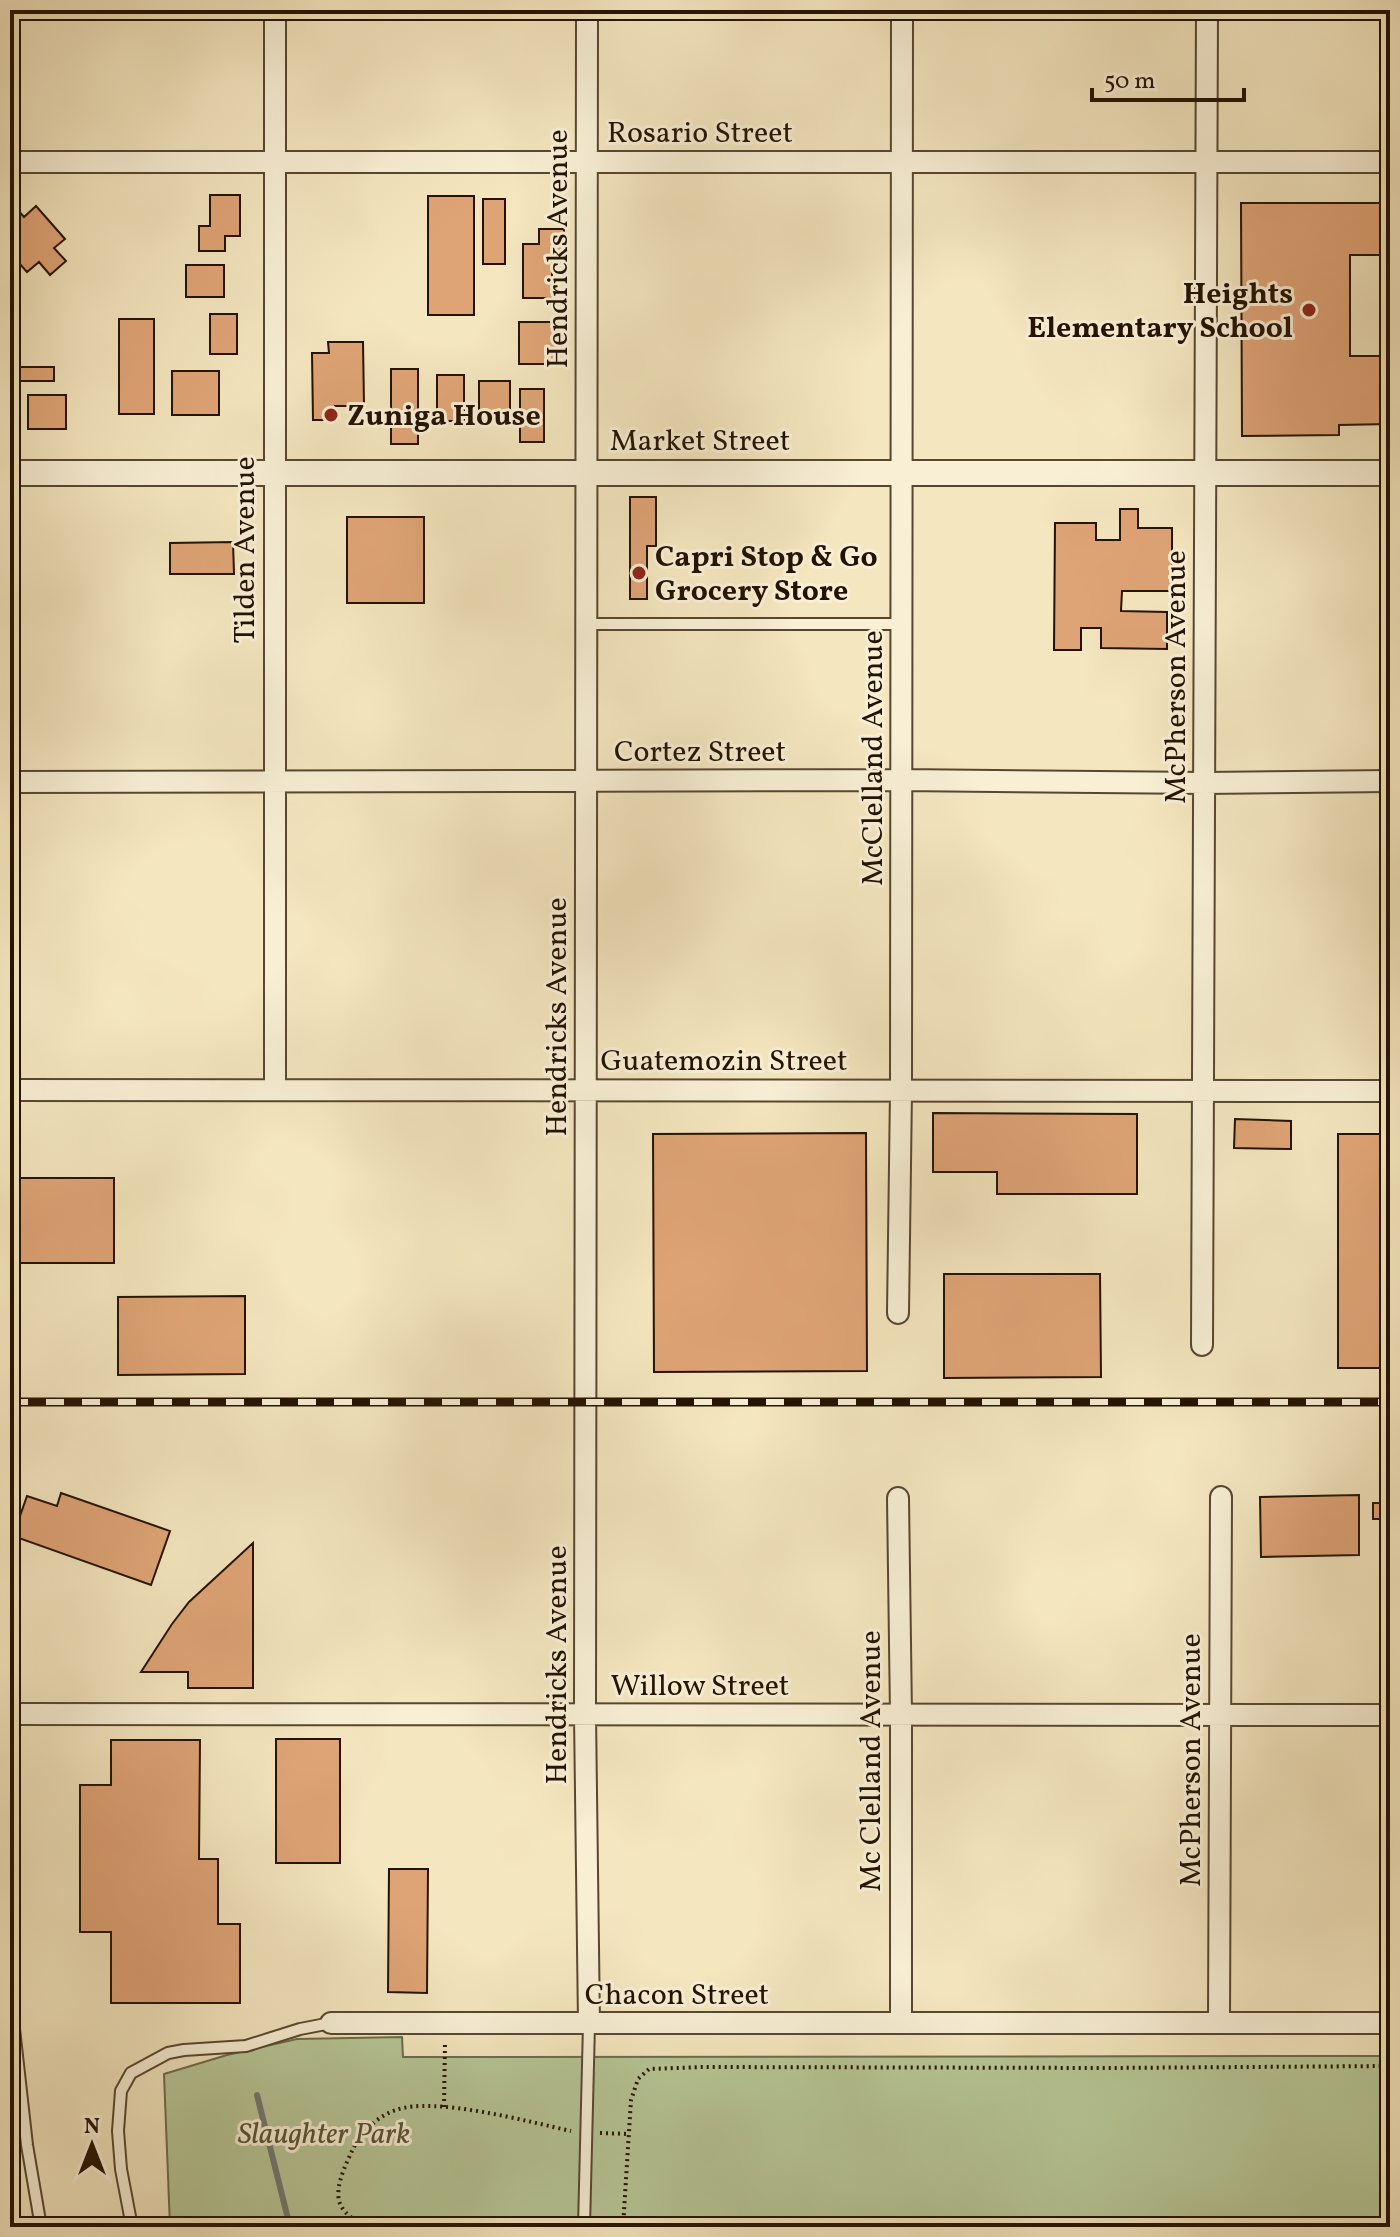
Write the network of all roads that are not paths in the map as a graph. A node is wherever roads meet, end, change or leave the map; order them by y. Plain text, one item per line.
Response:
1 (275, 10) edge
2 (587, 10) edge
3 (902, 10) edge
4 (1207, 10) edge
5 (10, 162) edge
6 (275, 162) junction
7 (587, 162) junction
8 (902, 162) junction
9 (1206, 162) junction
10 (1390, 162) edge
11 (587, 472) junction
12 (903, 472) junction
13 (10, 473) edge
14 (274, 473) junction
15 (1205, 473) junction
16 (1390, 473) edge
17 (587, 624) junction
18 (902, 624) junction
19 (902, 780) junction
20 (274, 781) junction
21 (587, 781) junction
22 (1390, 781) edge
23 (10, 782) edge
24 (1205, 783) junction
25 (10, 1090) edge
26 (275, 1090) junction
27 (586, 1090) junction
28 (901, 1091) junction
29 (1205, 1091) junction
30 (1390, 1091) edge
31 (898, 1313) dead end
32 (1202, 1345) dead end
33 (1221, 1497) dead end
34 (898, 1498) dead end
35 (10, 1714) edge
36 (585, 1715) junction
37 (901, 1715) junction
38 (1219, 1715) junction
39 (1390, 1715) edge
40 (10, 1993) edge
41 (331, 2023) joint
42 (901, 2023) junction
43 (1219, 2023) junction
44 (1390, 2023) edge
45 (589, 2024) junction
46 (41, 2227) edge
47 (132, 2227) edge
48 (584, 2227) edge

1 - 6 street, Tilden Avenue
2 - 7 street, Hendricks Avenue
3 - 8 street, McClelland Avenue
4 - 9 street, McPherson Avenue
5 - 6 street, Rosario Street
6 - 7 street, Rosario Street
6 - 14 street, Tilden Avenue
7 - 8 street, Rosario Street
7 - 11 street, Hendricks Avenue
8 - 9 street, Rosario Street
8 - 12 street, McClelland Avenue
9 - 10 street, Rosario Street
9 - 15 street, McPherson Avenue
11 - 12 street, Market Street
11 - 14 street, Market Street
11 - 17 street, Hendricks Avenue
12 - 15 street, Market Street
12 - 18 street, McClelland Avenue
13 - 14 street, Market Street
14 - 20 street, Tilden Avenue
15 - 16 street, Market Street
15 - 24 street, McPherson Avenue
17 - 18 lane
17 - 21 street, Hendricks Avenue
18 - 19 street, McClelland Avenue
19 - 21 street, Cortez Street
19 - 24 street, Cortez Street
19 - 28 street, McClelland Avenue
20 - 21 street, Cortez Street
20 - 23 street, Cortez Street
20 - 26 street, Tilden Avenue
21 - 27 street, Hendricks Avenue
22 - 24 street, Cortez Street
24 - 29 street, McPherson Avenue
25 - 26 street, Guatemozin Street
26 - 27 street, Guatemozin Street
27 - 28 street, Guatemozin Street
27 - 36 street, Hendricks Avenue
28 - 29 street, Guatemozin Street
28 - 31 street, McClelland Avenue
29 - 30 street, Guatemozin Street
29 - 32 street, McPherson Avenue
33 - 38 street, McPherson Avenue
34 - 37 street, Mc Clelland Avenue
35 - 36 street, Willow Street
36 - 37 street, Willow Street
36 - 45 street, Hendricks Avenue
37 - 38 street, Willow Street
37 - 42 street, Mc Clelland Avenue
38 - 39 street, Willow Street
38 - 43 street, McPherson Avenue
40 - 46 lane
41 - 45 street, Chacon Street
41 - 47 lane, Chacon Street
42 - 43 street, Chacon Street
42 - 45 street, Chacon Street
43 - 44 street, Chacon Street
45 - 48 lane

